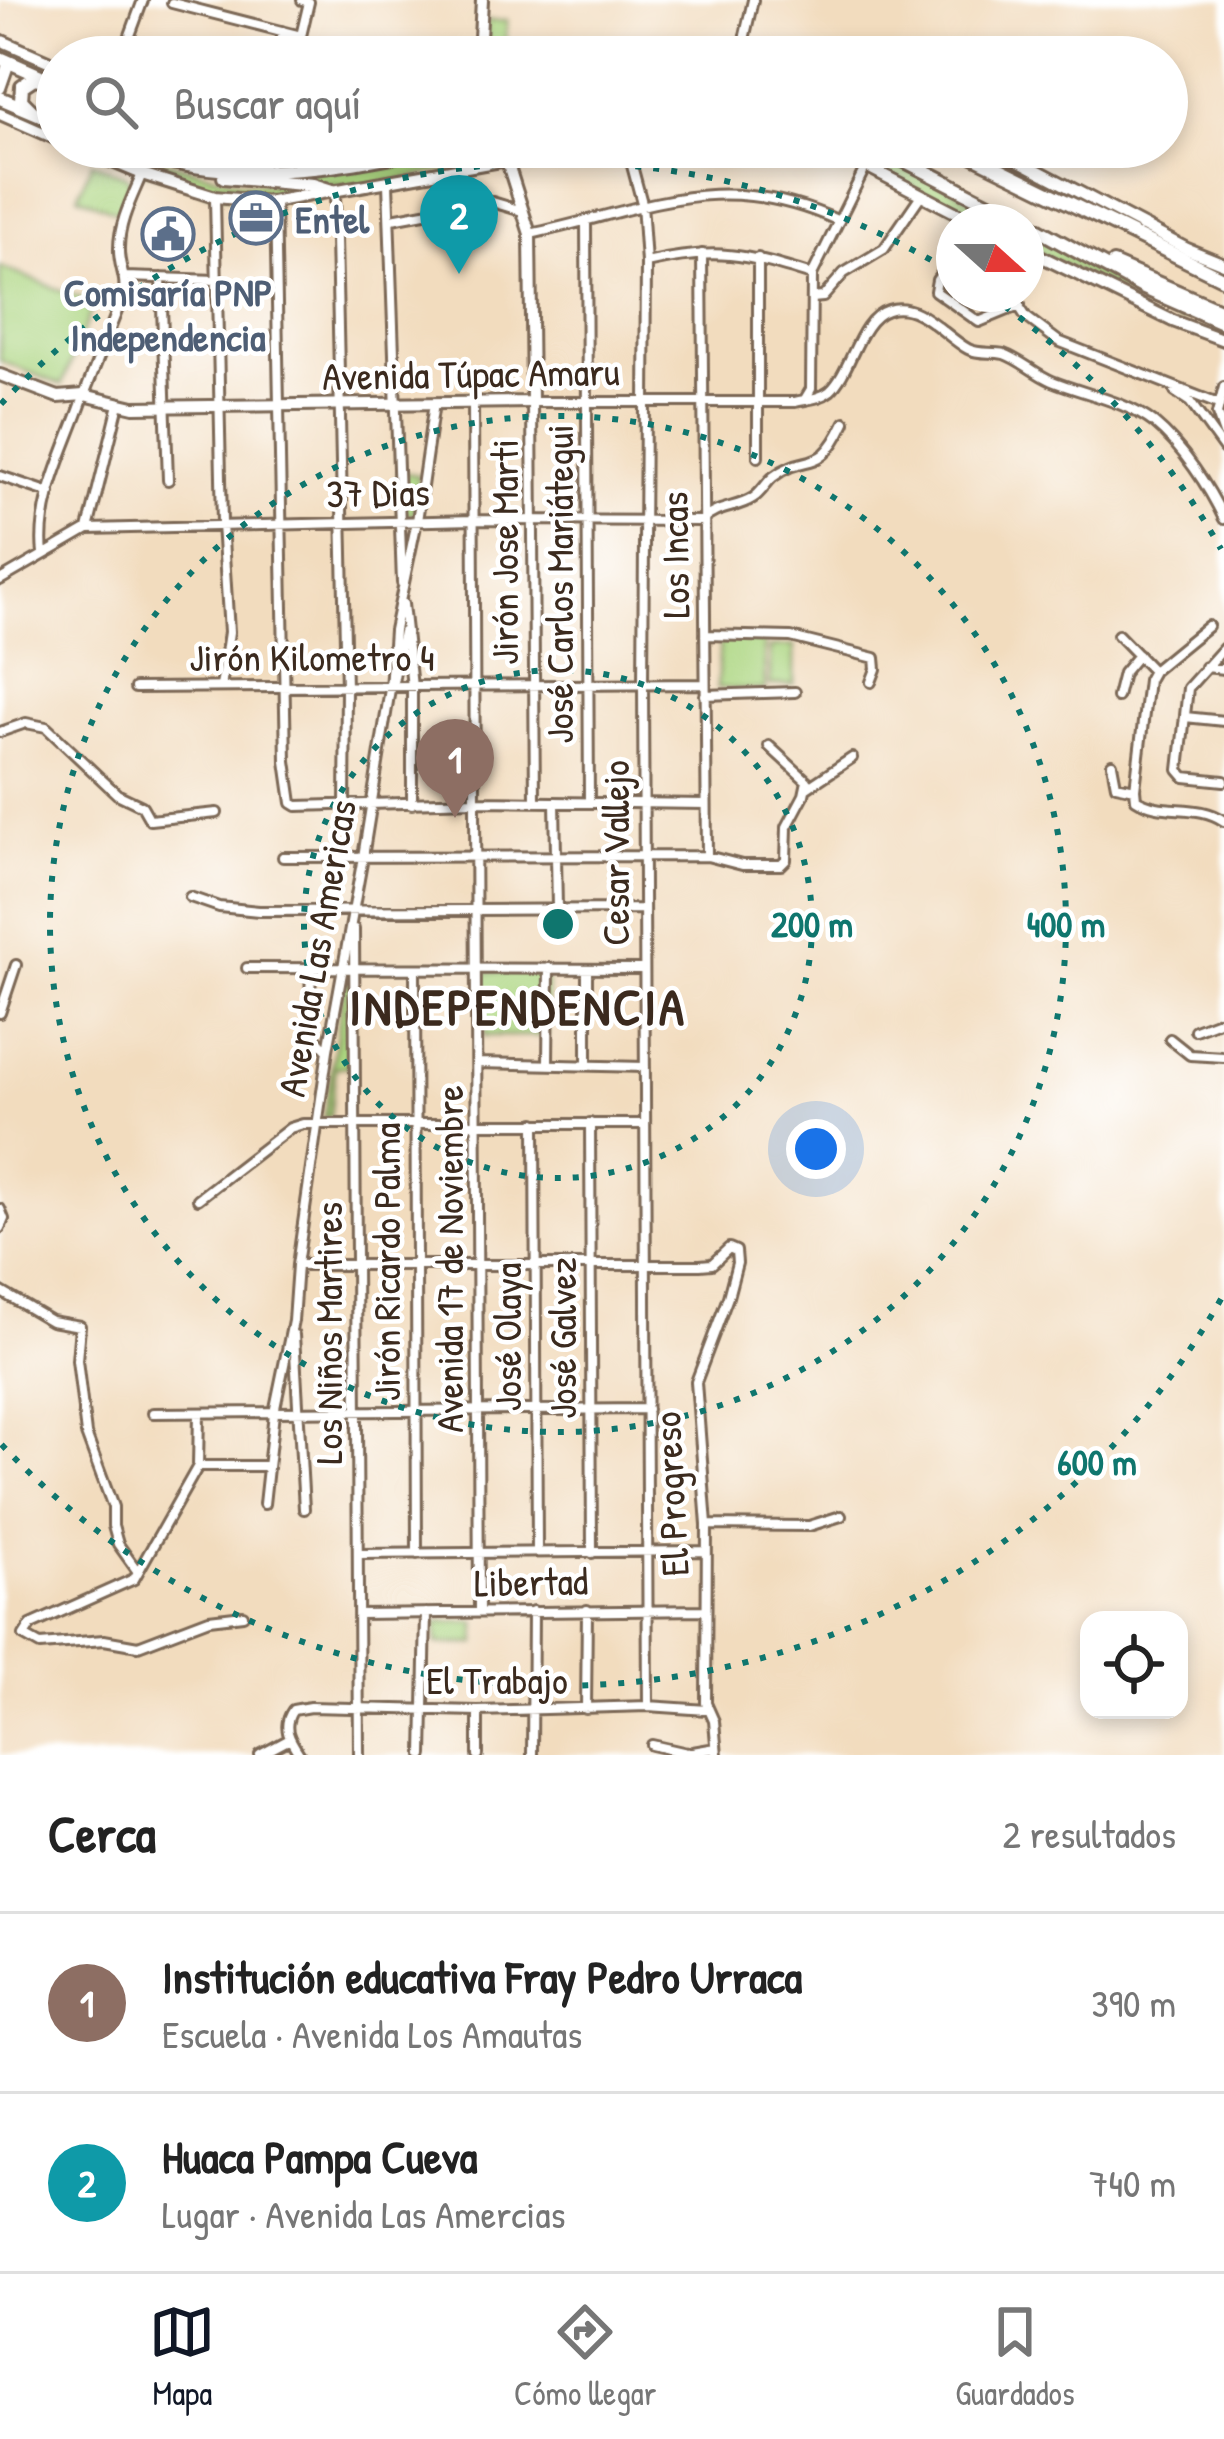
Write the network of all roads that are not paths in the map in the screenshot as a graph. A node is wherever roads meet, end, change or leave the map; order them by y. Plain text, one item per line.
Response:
1 (143, 0) edge
2 (302, 0) edge
3 (482, 0) edge
4 (753, 0) edge
5 (172, 3) dead end
6 (283, 32) junction
7 (130, 36) edge
8 (282, 36) edge
9 (480, 36) edge
10 (745, 36) edge
11 (0, 40) edge
12 (36, 56) edge
13 (5, 60) edge
14 (36, 74) edge
15 (36, 78) edge
16 (0, 88) edge
17 (0, 98) edge
18 (33, 112) junction
19 (36, 113) edge
20 (0, 114) edge
21 (36, 130) edge
22 (132, 168) edge
23 (186, 168) edge
24 (210, 168) edge
25 (307, 168) edge
26 (469, 168) edge
27 (509, 168) edge
28 (633, 168) edge
29 (865, 168) edge
30 (870, 168) edge
31 (919, 168) edge
32 (998, 168) edge
33 (1033, 168) edge
34 (142, 174) junction
35 (388, 183) junction
36 (335, 192) junction
37 (922, 194) junction
38 (215, 197) junction
39 (275, 201) junction
40 (643, 202) junction
41 (941, 204) edge
42 (990, 204) edge
43 (522, 211) junction
44 (392, 219) junction
45 (586, 220) junction
46 (839, 221) junction
47 (1044, 232) edge
48 (530, 234) junction
49 (1057, 239) junction
50 (702, 254) junction
51 (758, 258) junction
52 (1044, 259) edge
53 (646, 263) junction
54 (1224, 264) edge
55 (812, 275) junction
56 (125, 277) junction
57 (161, 278) junction
58 (1224, 279) edge
59 (217, 280) junction
60 (812, 298) junction
61 (962, 312) edge
62 (1001, 312) edge
63 (1023, 312) edge
64 (1224, 312) edge
65 (1224, 323) edge
66 (1224, 340) edge
67 (0, 376) edge
68 (1162, 384) junction
69 (1224, 387) edge
70 (83, 399) junction
71 (645, 400) junction
72 (702, 400) junction
73 (804, 400) junction
74 (758, 401) junction
75 (532, 402) junction
76 (588, 402) junction
77 (434, 403) junction
78 (473, 403) junction
79 (119, 404) junction
80 (396, 404) junction
81 (1218, 404) junction
82 (280, 405) junction
83 (339, 405) junction
84 (221, 406) junction
85 (165, 408) junction
86 (845, 422) dead end
87 (1224, 434) edge
88 (1224, 449) edge
89 (758, 457) dead end
90 (0, 476) edge
91 (168, 480) dead end
92 (50, 493) junction
93 (1224, 519) edge
94 (475, 520) junction
95 (533, 520) junction
96 (589, 520) junction
97 (417, 521) junction
98 (645, 521) junction
99 (702, 521) junction
100 (398, 522) junction
101 (341, 523) junction
102 (222, 524) junction
103 (282, 525) junction
104 (88, 529) junction
105 (43, 553) junction
106 (0, 580) edge
107 (403, 596) junction
108 (1208, 626) dead end
109 (1118, 634) dead end
110 (705, 635) junction
111 (1224, 649) edge
112 (1138, 655) junction
113 (1204, 667) junction
114 (1224, 669) edge
115 (1153, 671) junction
116 (871, 682) dead end
117 (643, 684) junction
118 (705, 684) junction
119 (475, 685) junction
120 (589, 685) junction
121 (285, 686) junction
122 (534, 686) junction
123 (221, 687) junction
124 (412, 687) junction
125 (135, 688) dead end
126 (346, 688) junction
127 (390, 689) junction
128 (795, 692) dead end
129 (705, 695) junction
130 (1117, 698) dead end
131 (1185, 717) junction
132 (1224, 721) edge
133 (0, 732) edge
134 (769, 746) dead end
135 (852, 758) dead end
136 (1112, 764) dead end
137 (1224, 781) edge
138 (807, 788) junction
139 (1135, 789) junction
140 (476, 801) junction
141 (535, 802) junction
142 (555, 802) junction
143 (589, 802) junction
144 (646, 803) junction
145 (412, 804) junction
146 (706, 804) junction
147 (345, 805) junction
148 (372, 805) junction
149 (217, 813) dead end
150 (1224, 821) edge
151 (645, 856) junction
152 (706, 856) junction
153 (283, 857) dead end
154 (363, 857) junction
155 (556, 857) junction
156 (476, 858) junction
157 (190, 897) dead end
158 (476, 907) junction
159 (557, 908) junction
160 (644, 909) junction
161 (354, 910) junction
162 (16, 965) dead end
163 (342, 967) junction
164 (354, 967) junction
165 (476, 967) junction
166 (248, 968) dead end
167 (310, 968) junction
168 (549, 968) junction
169 (415, 969) junction
170 (587, 969) junction
171 (644, 969) junction
172 (0, 1013) edge
173 (1224, 1019) edge
174 (1195, 1030) dead end
175 (1170, 1040) dead end
176 (328, 1050) junction
177 (1224, 1057) edge
178 (477, 1063) junction
179 (548, 1064) junction
180 (587, 1065) junction
181 (645, 1067) junction
182 (477, 1121) junction
183 (414, 1122) junction
184 (317, 1123) junction
185 (355, 1123) junction
186 (535, 1123) junction
187 (590, 1123) junction
188 (645, 1124) junction
189 (198, 1199) dead end
190 (0, 1209) edge
191 (0, 1228) edge
192 (477, 1264) junction
193 (297, 1265) junction
194 (357, 1265) junction
195 (415, 1265) junction
196 (536, 1265) junction
197 (591, 1265) junction
198 (646, 1267) junction
199 (0, 1291) edge
200 (293, 1321) junction
201 (647, 1409) junction
202 (357, 1410) junction
203 (416, 1410) junction
204 (479, 1410) junction
205 (536, 1410) junction
206 (592, 1410) junction
207 (297, 1412) junction
208 (153, 1413) dead end
209 (199, 1413) junction
210 (274, 1413) junction
211 (198, 1466) junction
212 (266, 1466) junction
213 (264, 1504) dead end
214 (304, 1509) dead end
215 (841, 1516) dead end
216 (707, 1525) junction
217 (706, 1551) junction
218 (537, 1552) junction
219 (647, 1552) junction
220 (478, 1553) junction
221 (592, 1553) junction
222 (359, 1554) junction
223 (417, 1554) junction
224 (138, 1572) junction
225 (648, 1609) junction
226 (587, 1610) junction
227 (705, 1610) junction
228 (479, 1611) junction
229 (533, 1611) junction
230 (359, 1613) junction
231 (426, 1613) junction
232 (243, 1615) dead end
233 (648, 1706) junction
234 (359, 1708) junction
235 (533, 1708) junction
236 (586, 1708) junction
237 (423, 1709) junction
238 (707, 1710) junction
239 (478, 1711) junction
240 (290, 1739) junction
241 (652, 1745) dead end
242 (716, 1751) edge
243 (260, 1755) edge
244 (300, 1755) edge
245 (359, 1755) edge
246 (423, 1755) edge
247 (478, 1755) edge
248 (532, 1755) edge

1 - 7 street
2 - 6 street
3 - 9 street
4 - 10 street
5 - 6 street
6 - 8 street
11 - 12 street
13 - 14 main road
13 - 16 street
15 - 18 main road
17 - 18 main road
18 - 19 main road
20 - 21 street
22 - 34 street
23 - 36 main road
24 - 25 main road
26 - 35 street
27 - 43 street, Jirón Jose Marti
28 - 40 street, Cesar Vallejo
29 - 46 street
30 - 37 street
31 - 42 main road
32 - 58 main road
33 - 54 street
34 - 38 street
34 - 56 street
35 - 36 street
35 - 44 street
36 - 39 street
36 - 83 street
37 - 41 street
37 - 60 street
38 - 39 street
38 - 59 street
39 - 82 street
40 - 45 street
40 - 46 street
40 - 53 street, Cesar Vallejo
43 - 44 street
43 - 48 street, Jirón Jose Marti
44 - 80 street
45 - 48 street
45 - 76 street, José Carlos Mariátegui
46 - 55 street
47 - 49 main road
48 - 75 street, Jirón Jose Marti
49 - 64 main road
49 - 65 main road
50 - 51 street
50 - 53 street
50 - 72 street, Los Incas
51 - 55 street
51 - 74 street
52 - 66 street
53 - 71 street, Cesar Vallejo
55 - 60 street
56 - 57 street
56 - 70 street
57 - 59 street
57 - 85 street
59 - 84 street
60 - 73 street
61 - 62 street
63 - 68 street
67 - 70 street, Avenida Túpac Amaru
68 - 81 street
68 - 88 street
69 - 81 street
70 - 79 street, Avenida Túpac Amaru
70 - 92 street
71 - 72 street, Avenida Túpac Amaru
71 - 76 street, Avenida Túpac Amaru
71 - 98 street, Cesar Vallejo
72 - 74 street, Avenida Túpac Amaru
72 - 99 street, Los Incas
73 - 74 street, Avenida Túpac Amaru
73 - 93 street
74 - 89 street
75 - 76 street, Avenida Túpac Amaru
75 - 78 street, Avenida Túpac Amaru
75 - 95 street, Jirón Jose Marti
76 - 96 street, José Carlos Mariátegui
77 - 78 street, Avenida Túpac Amaru
77 - 80 street, Avenida Túpac Amaru
77 - 97 street, Avenida Las Americas
78 - 94 street, Avenida 17 de Noviembre
79 - 85 street, Avenida Túpac Amaru
79 - 104 street
80 - 83 street, Avenida Túpac Amaru
80 - 100 street
81 - 87 street
82 - 83 street, Avenida Túpac Amaru
82 - 84 street, Avenida Túpac Amaru
82 - 103 street
83 - 101 street
84 - 85 street, Avenida Túpac Amaru
84 - 102 street
85 - 91 street
86 - 99 street, 37 Dias
90 - 92 street
92 - 105 street
94 - 95 street, 37 Dias
94 - 97 street, 37 Dias
94 - 119 street, Avenida 17 de Noviembre
95 - 96 street, 37 Dias
95 - 122 street, Jirón Jose Marti
96 - 98 street, 37 Dias
96 - 120 street, José Carlos Mariátegui
97 - 100 street, 37 Dias
97 - 107 street, Avenida Las Americas
98 - 99 street, 37 Dias
98 - 117 street, Cesar Vallejo
99 - 110 street, Los Incas
100 - 101 street, 37 Dias
100 - 107 street
101 - 103 street, 37 Dias
101 - 126 street
102 - 103 street, 37 Dias
102 - 104 street, 37 Dias
102 - 123 street
103 - 121 street
104 - 105 street
105 - 106 street
107 - 124 street
107 - 127 street, Avenida Las Americas
108 - 115 street
109 - 112 street
110 - 116 street
110 - 118 street, Los Incas
111 - 113 street
112 - 115 street
112 - 130 street
113 - 114 street
113 - 131 street
115 - 139 street
117 - 118 street, Jirón Kilometro 4
117 - 120 street, Jirón Kilometro 4
117 - 144 street, Cesar Vallejo
118 - 129 street, Los Incas
119 - 122 street, Jirón Kilometro 4
119 - 124 street, Jirón Kilometro 4
119 - 140 street, Avenida 17 de Noviembre
120 - 122 street, Jirón Kilometro 4
120 - 143 street, José Carlos Mariátegui
121 - 123 street, Jirón Kilometro 4
121 - 126 street, Jirón Kilometro 4
121 - 147 street
122 - 141 street, Jirón Jose Marti
123 - 125 street, Jirón Kilometro 4
124 - 127 street, Jirón Kilometro 4
124 - 145 street
126 - 127 street, Jirón Kilometro 4
126 - 147 street
127 - 148 street, Avenida Las Americas
128 - 129 street
129 - 146 street, Los Incas
131 - 132 street
131 - 137 street
133 - 149 street
134 - 138 street
135 - 138 street
136 - 139 street
138 - 152 street
139 - 150 street
140 - 141 street
140 - 145 street
140 - 156 street, Avenida 17 de Noviembre
141 - 142 street
142 - 143 street
142 - 155 street
143 - 144 street
144 - 146 street
144 - 151 street, Cesar Vallejo
145 - 148 street
146 - 152 street, Los Incas
147 - 148 street
148 - 154 street, Avenida Las Americas
151 - 152 street
151 - 155 street
151 - 160 street, Cesar Vallejo
153 - 154 street
154 - 156 street
154 - 161 street, Avenida Las Americas
155 - 156 street
155 - 159 street
156 - 158 street, Avenida 17 de Noviembre
157 - 161 street
158 - 159 street
158 - 161 street
158 - 165 street, Avenida 17 de Noviembre
159 - 160 street
160 - 171 street, Cesar Vallejo
161 - 163 street, Avenida Las Americas
161 - 164 street, Los Niños Martires
162 - 172 street
163 - 164 street
163 - 167 street
163 - 176 street, Avenida Las Americas
164 - 169 street
164 - 185 street, Los Niños Martires
165 - 168 street
165 - 169 street
165 - 178 street, Avenida 17 de Noviembre
166 - 167 street
167 - 176 street
168 - 170 street
168 - 179 street
169 - 183 street, Jirón Ricardo Palma
170 - 171 street
170 - 180 street
171 - 181 street, Cesar Vallejo
173 - 174 street
175 - 177 street
176 - 184 street, Avenida Las Americas
178 - 179 street
178 - 182 street, Avenida 17 de Noviembre
179 - 180 street
180 - 181 street
181 - 188 street, Cesar Vallejo
182 - 183 street
182 - 186 street
182 - 192 street, Avenida 17 de Noviembre
183 - 185 street
183 - 195 street, Jirón Ricardo Palma
184 - 185 street
184 - 189 street
184 - 193 street, Avenida Las Americas
185 - 194 street, Los Niños Martires
186 - 187 street
186 - 196 street, José Olaya
187 - 188 street
187 - 197 street, José Galvez
188 - 198 street, Cesar Vallejo
190 - 191 street
192 - 195 street
192 - 196 street
192 - 204 street, Avenida 17 de Noviembre
193 - 194 street
193 - 200 street, Avenida Las Americas
194 - 195 street
194 - 202 street, Los Niños Martires
195 - 203 street, Jirón Ricardo Palma
196 - 197 street
196 - 205 street, José Olaya
197 - 198 street
197 - 206 street, José Galvez
198 - 201 street, Cesar Vallejo
198 - 216 street, El Progreso
199 - 224 street
200 - 207 street
200 - 210 street, Avenida Las Americas
201 - 206 street
201 - 219 street, Cesar Vallejo
202 - 203 street
202 - 207 street
202 - 222 street, Los Niños Martires
203 - 204 street
203 - 223 street, Jirón Ricardo Palma
204 - 205 street
204 - 220 street, Avenida 17 de Noviembre
205 - 206 street
205 - 218 street, José Olaya
206 - 221 street, José Galvez
207 - 210 street
207 - 214 street
208 - 209 street
209 - 210 street
209 - 211 street
210 - 212 street, Avenida Las Americas
211 - 212 street
211 - 224 street
212 - 213 street, Avenida Las Americas
215 - 216 street
216 - 217 street, El Progreso
217 - 219 street
217 - 227 street, El Progreso
218 - 220 street
218 - 221 street
219 - 221 street
219 - 225 street, Cesar Vallejo
220 - 223 street
220 - 228 street, Avenida 17 de Noviembre
222 - 223 street
222 - 230 street, Los Niños Martires
224 - 232 street
225 - 226 street, Libertad
225 - 227 street, Libertad
225 - 233 street, Cesar Vallejo
226 - 229 street, Libertad
226 - 236 street
227 - 238 street, El Progreso
228 - 229 street, Libertad
228 - 231 street, Libertad
229 - 235 street
230 - 231 street, Libertad
230 - 234 street, Los Niños Martires
231 - 237 street
233 - 236 street, El Trabajo
233 - 238 street, El Trabajo
234 - 237 street, El Trabajo
234 - 240 street, El Trabajo
234 - 245 street, Los Niños Martires
235 - 236 street, El Trabajo
235 - 239 street, El Trabajo
235 - 248 street
237 - 239 street, El Trabajo
237 - 246 street
238 - 242 street, El Progreso
239 - 247 street
240 - 243 street
240 - 244 street
241 - 242 street

